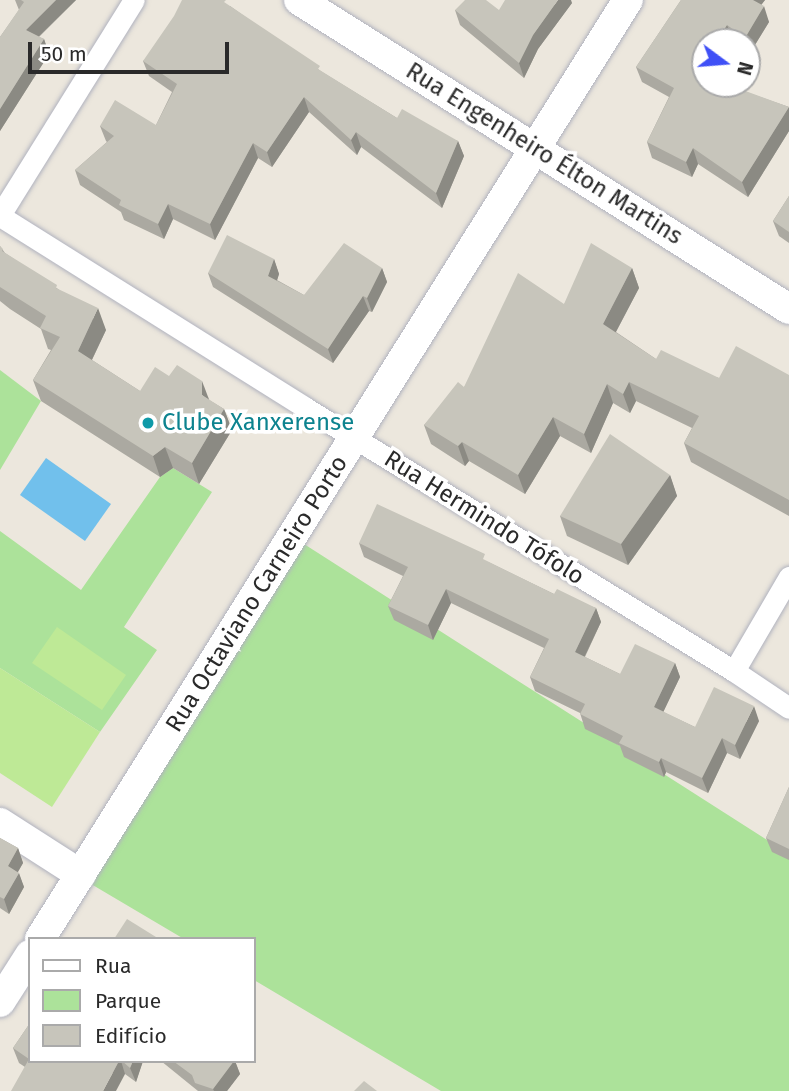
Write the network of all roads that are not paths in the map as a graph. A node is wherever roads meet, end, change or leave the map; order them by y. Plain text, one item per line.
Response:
1 (134, 0) edge
2 (299, 0) edge
3 (628, 0) edge
4 (534, 146) junction
5 (0, 216) edge
6 (789, 309) edge
7 (355, 438) junction
8 (789, 577) edge
9 (734, 671) junction
10 (789, 708) edge
11 (0, 823) edge
12 (81, 875) junction
13 (41, 937) edge
14 (28, 958) edge
15 (0, 1002) edge

1 - 5 street
2 - 4 street, Rua Engenheiro Élton Martins
3 - 4 street, Rua Octaviano Carneiro Porto
4 - 6 street, Rua Engenheiro Élton Martins
4 - 7 street, Rua Octaviano Carneiro Porto
5 - 7 street, Rua Hermindo Tófolo
7 - 9 street, Rua Hermindo Tófolo
7 - 12 street, Rua Octaviano Carneiro Porto
8 - 9 street
9 - 10 street, Rua Hermindo Tófolo
11 - 12 street
12 - 13 street, Rua Octaviano Carneiro Porto
14 - 15 street

